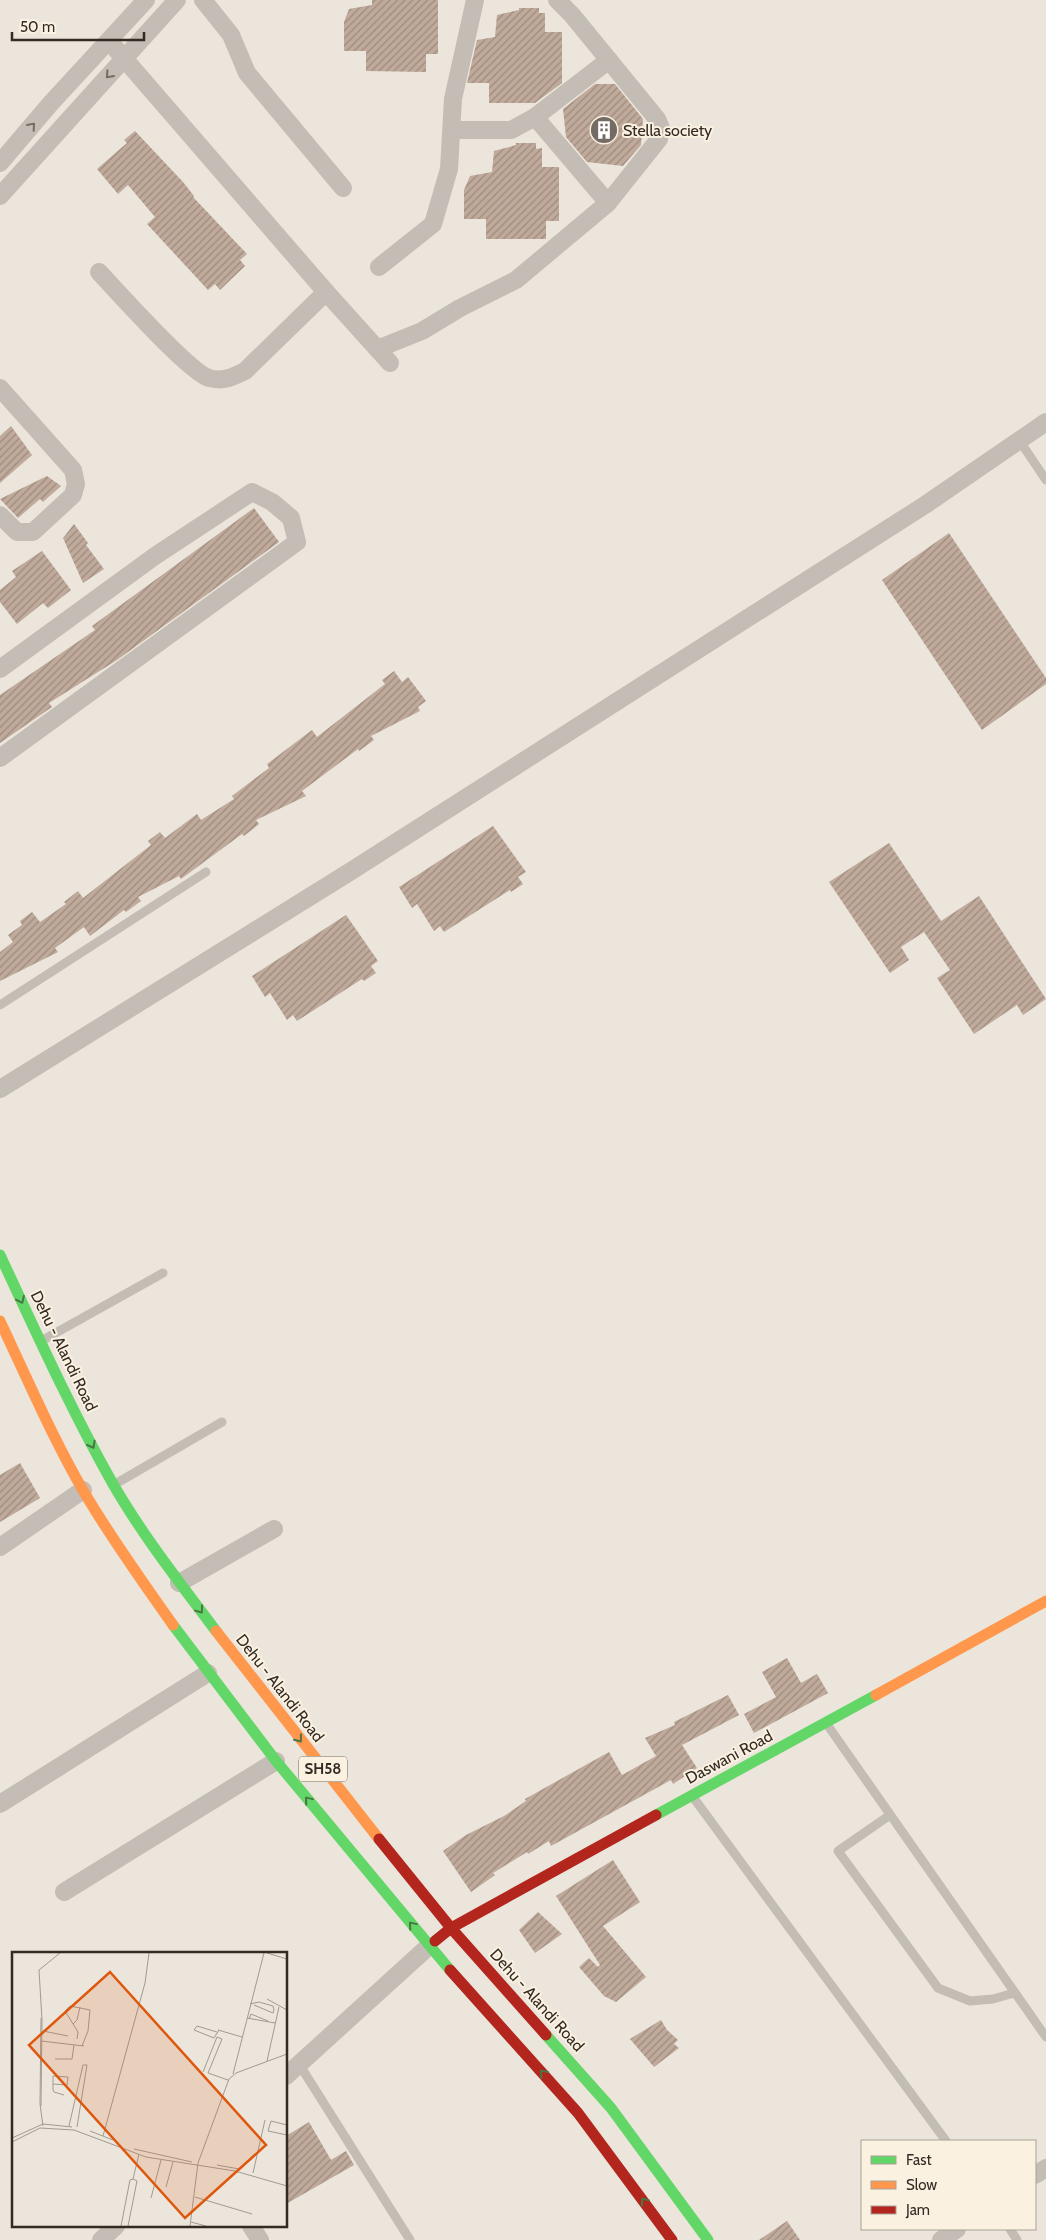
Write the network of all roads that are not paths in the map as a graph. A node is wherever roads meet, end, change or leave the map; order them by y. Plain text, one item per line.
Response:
1 (146, 0) edge
2 (176, 0) edge
3 (203, 0) edge
4 (474, 0) edge
5 (557, 0) edge
6 (109, 41) junction
7 (123, 59) junction
8 (609, 60) junction
9 (535, 117) junction
10 (452, 130) junction
11 (0, 163) edge
12 (343, 188) dead end
13 (0, 196) edge
14 (608, 202) junction
15 (379, 267) dead end
16 (99, 272) dead end
17 (326, 292) junction
18 (377, 349) junction
19 (390, 364) dead end
20 (0, 388) edge
21 (1046, 422) edge
22 (1019, 440) junction
23 (1046, 480) edge
24 (0, 515) edge
25 (0, 669) edge
26 (0, 758) edge
27 (206, 872) dead end
28 (0, 1005) edge
29 (0, 1089) edge
30 (0, 1255) edge
31 (163, 1273) dead end
32 (0, 1321) edge
33 (4, 1340) edge
34 (40, 1342) junction
35 (222, 1422) dead end
36 (114, 1485) junction
37 (83, 1490) junction
38 (274, 1529) dead end
39 (0, 1547) edge
40 (180, 1583) junction
41 (1046, 1601) edge
42 (208, 1673) junction
43 (826, 1723) junction
44 (276, 1761) junction
45 (692, 1795) junction
46 (0, 1804) edge
47 (890, 1815) junction
48 (64, 1892) dead end
49 (452, 1928) junction
50 (429, 1946) junction
51 (1014, 1993) junction
52 (1046, 2037) edge
53 (300, 2064) junction
54 (288, 2074) edge
55 (945, 2140) edge
56 (114, 2228) edge
57 (252, 2228) edge
58 (956, 2230) edge
59 (101, 2240) edge
60 (260, 2240) edge
61 (410, 2240) edge
62 (672, 2240) edge
63 (708, 2240) edge
64 (941, 2240) edge

1 - 6 street
2 - 7 street
3 - 12 street
4 - 10 street
5 - 8 street
6 - 7 street
11 -> 6 street
7 -> 13 street
7 - 17 street
8 - 9 street
8 - 14 street
9 - 10 street
9 - 14 street
10 - 15 street
14 - 18 street
16 - 17 street
17 - 18 street
18 - 19 street
20 - 24 street
21 - 22 street
22 - 23 lane
22 - 29 street
25 - 26 street
27 - 28 lane
30 -> 34 main road, Dehu - Alandi Road / SH58
31 - 34 lane
32 - 33 main road, SH58
33 - 37 main road, SH58
34 -> 36 main road, Dehu - Alandi Road / SH58
35 - 36 lane
36 - 40 main road, Dehu - Alandi Road / SH58
37 - 39 street
37 - 42 main road, SH58
38 - 40 street
40 -> 49 main road, Dehu - Alandi Road / SH58
41 - 43 main road, Daswani Road
42 - 44 main road, SH58
42 - 46 street
43 - 45 main road, Daswani Road
43 - 47 lane
44 - 48 street
50 -> 44 main road, SH58
45 - 49 main road, Daswani Road
45 - 55 lane
47 - 51 lane
47 - 51 lane
49 - 50 main road, Daswani Road
49 - 63 main road, Dehu - Alandi Road / SH58
50 - 53 street
62 -> 50 main road, SH58
51 - 52 lane
53 - 54 street
53 - 61 lane
56 - 59 street
57 - 60 street
58 - 64 street

